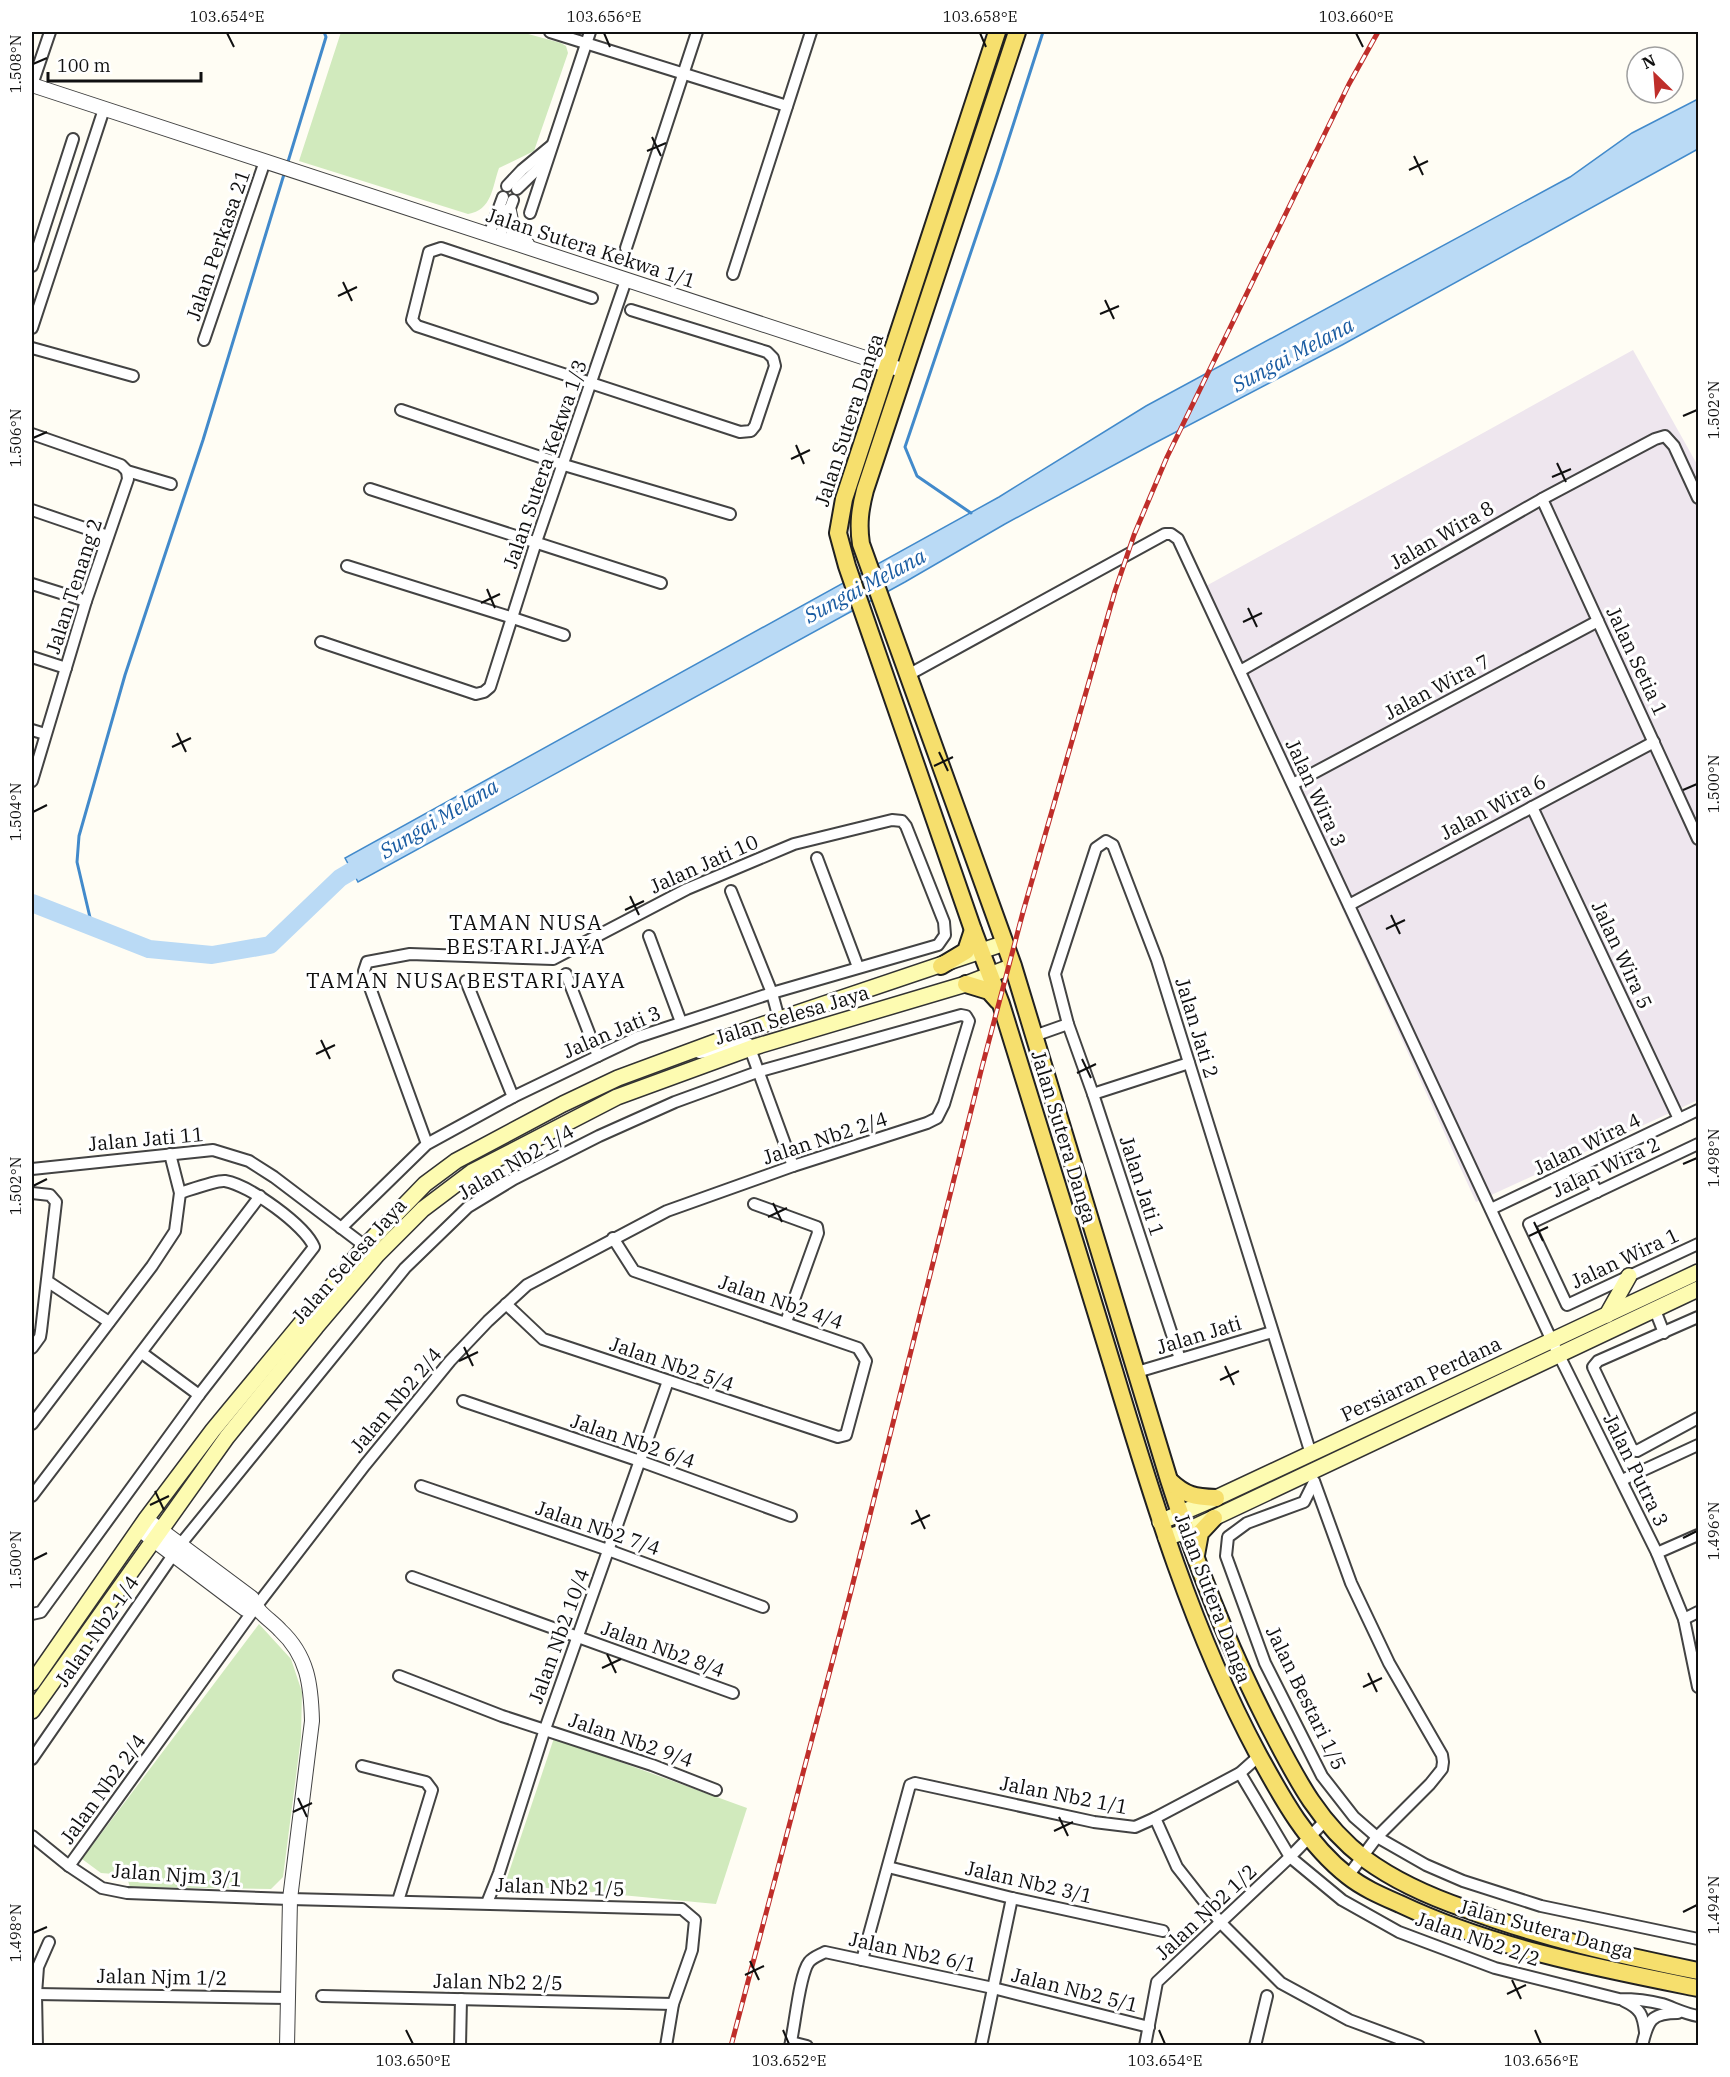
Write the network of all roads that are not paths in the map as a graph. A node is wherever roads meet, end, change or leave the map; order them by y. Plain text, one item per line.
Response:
1 (50, 32) edge
2 (550, 32) edge
3 (590, 32) edge
4 (697, 32) edge
5 (811, 32) edge
6 (997, 32) edge
7 (1017, 32) edge
8 (586, 43) junction
9 (684, 75) junction
10 (32, 85) edge
11 (786, 106) junction
12 (104, 109) junction
13 (73, 139) dead end
14 (552, 145) junction
15 (547, 160) junction
16 (265, 161) junction
17 (510, 197) junction
18 (530, 213) dead end
19 (494, 236) junction
20 (626, 248) dead end
21 (536, 250) junction
22 (32, 266) edge
23 (733, 274) dead end
24 (626, 279) junction
25 (592, 297) dead end
26 (36, 298) edge
27 (631, 310) dead end
28 (32, 328) edge
29 (204, 340) dead end
30 (32, 348) edge
31 (888, 366) junction
32 (905, 371) junction
33 (133, 376) dead end
34 (591, 383) junction
35 (402, 410) dead end
36 (32, 434) edge
37 (564, 465) junction
38 (127, 471) junction
39 (171, 484) dead end
40 (370, 489) dead end
41 (1698, 498) edge
42 (1542, 499) junction
43 (32, 510) edge
44 (730, 514) dead end
45 (108, 536) junction
46 (536, 542) junction
47 (346, 566) dead end
48 (661, 583) dead end
49 (32, 584) edge
50 (86, 601) junction
51 (513, 618) junction
52 (1598, 621) junction
53 (564, 635) dead end
54 (321, 642) dead end
55 (32, 657) edge
56 (66, 668) junction
57 (1240, 671) junction
58 (908, 675) junction
59 (32, 730) edge
60 (45, 734) junction
61 (1654, 742) junction
62 (32, 781) edge
63 (1293, 784) junction
64 (1532, 807) junction
65 (1698, 839) edge
66 (817, 858) dead end
67 (731, 891) dead end
68 (1349, 905) junction
69 (973, 930) junction
70 (648, 936) dead end
71 (1005, 943) junction
72 (938, 945) joint
73 (981, 952) junction
74 (941, 966) junction
75 (1013, 966) junction
76 (858, 967) junction
77 (566, 974) dead end
78 (990, 974) junction
79 (466, 981) dead end
80 (966, 984) junction
81 (772, 993) junction
82 (1001, 1004) junction
83 (779, 1019) junction
84 (681, 1022) junction
85 (1068, 1024) junction
86 (1034, 1036) junction
87 (751, 1048) junction
88 (683, 1054) junction
89 (598, 1056) junction
90 (1189, 1063) junction
91 (760, 1071) junction
92 (1093, 1094) junction
93 (513, 1097) junction
94 (1698, 1110) edge
95 (937, 1118) joint
96 (1679, 1119) junction
97 (427, 1144) junction
98 (1698, 1144) edge
99 (170, 1154) junction
100 (793, 1166) junction
101 (1583, 1166) junction
102 (32, 1169) edge
103 (1597, 1192) junction
104 (32, 1193) edge
105 (180, 1193) junction
106 (260, 1196) junction
107 (754, 1204) dead end
108 (1491, 1209) junction
109 (341, 1228) junction
110 (613, 1238) junction
111 (1698, 1244) edge
112 (371, 1250) junction
113 (1698, 1272) edge
114 (1629, 1276) junction
115 (47, 1281) junction
116 (1698, 1289) edge
117 (506, 1304) junction
118 (1567, 1305) joint
119 (1655, 1310) junction
120 (1607, 1315) junction
121 (1698, 1317) edge
122 (109, 1322) junction
123 (786, 1322) junction
124 (1272, 1332) junction
125 (1664, 1333) junction
126 (1552, 1341) junction
127 (32, 1348) edge
128 (142, 1353) junction
129 (1559, 1355) junction
130 (1180, 1359) junction
131 (1137, 1372) junction
132 (668, 1382) junction
133 (199, 1395) junction
134 (463, 1401) dead end
135 (1698, 1418) edge
136 (32, 1424) edge
137 (837, 1437) joint
138 (1698, 1445) edge
139 (1311, 1454) junction
140 (640, 1461) junction
141 (1313, 1477) junction
142 (1169, 1480) junction
143 (1622, 1480) junction
144 (421, 1486) dead end
145 (32, 1496) edge
146 (1216, 1498) junction
147 (1304, 1502) junction
148 (1180, 1514) junction
149 (1325, 1514) junction
150 (791, 1516) dead end
151 (1214, 1518) junction
152 (1160, 1522) junction
153 (142, 1524) junction
154 (1186, 1531) junction
155 (157, 1535) junction
156 (1698, 1535) edge
157 (1166, 1539) junction
158 (177, 1550) junction
159 (608, 1550) junction
160 (1657, 1553) junction
161 (1195, 1559) junction
162 (412, 1577) dead end
163 (763, 1606) dead end
164 (255, 1608) junction
165 (1698, 1612) edge
166 (32, 1614) edge
167 (1684, 1619) junction
168 (578, 1636) junction
169 (399, 1676) dead end
170 (32, 1683) edge
171 (1698, 1687) edge
172 (733, 1693) dead end
173 (32, 1711) edge
174 (545, 1729) junction
175 (1260, 1756) junction
176 (32, 1759) edge
177 (362, 1766) dead end
178 (1240, 1773) junction
179 (716, 1790) dead end
180 (1155, 1818) junction
181 (1325, 1821) junction
182 (32, 1836) edge
183 (1377, 1837) junction
184 (1310, 1838) junction
185 (1361, 1856) junction
186 (1290, 1857) junction
187 (69, 1866) junction
188 (888, 1867) junction
189 (1348, 1876) junction
190 (1012, 1898) junction
191 (290, 1899) junction
192 (399, 1901) junction
193 (487, 1903) junction
194 (1221, 1923) junction
195 (1163, 1931) dead end
196 (1698, 1939) edge
197 (49, 1942) dead end
198 (862, 1960) junction
199 (1698, 1971) edge
200 (993, 1988) junction
201 (1698, 1988) edge
202 (36, 1994) junction
203 (322, 1996) dead end
204 (1268, 1996) dead end
205 (288, 1998) junction
206 (461, 1999) junction
207 (1618, 1999) junction
208 (673, 2004) junction
209 (1684, 2013) junction
210 (1698, 2016) edge
211 (1149, 2027) junction
212 (1645, 2033) junction
213 (791, 2044) edge
214 (38, 2046) edge
215 (287, 2046) edge
216 (460, 2046) edge
217 (666, 2046) edge
218 (807, 2046) edge
219 (981, 2046) edge
220 (1145, 2046) edge
221 (1256, 2046) edge
222 (1419, 2046) edge
223 (1642, 2046) edge

1 - 10 street
2 - 8 street
3 - 8 street
4 - 9 street
5 - 11 street
6 - 31 main road, Jalan Sutera Danga
7 - 32 main road, Jalan Sutera Danga
8 - 9 street
8 - 14 street
9 - 11 street
9 - 20 street
10 - 12 street, Jalan Sutera Kekwa 1/1
11 - 23 street
12 - 16 street, Jalan Sutera Kekwa 1/1
12 - 26 street
13 - 22 street
14 - 15 street
14 - 17 street
15 - 17 street
15 - 18 street
16 - 19 street, Jalan Sutera Kekwa 1/1
16 - 29 street, Jalan Perkasa 21
17 - 19 street
17 - 21 street
19 - 21 street, Jalan Sutera Kekwa 1/1
21 - 24 street, Jalan Sutera Kekwa 1/1
24 - 31 street, Jalan Sutera Kekwa 1/1
24 - 34 street, Jalan Sutera Kekwa 1/3
25 - 34 street
26 - 28 street
27 - 34 street
30 - 33 street
31 - 32 street, Jalan Sutera Kekwa 1/1
31 - 69 main road, Jalan Sutera Danga
32 - 58 main road, Jalan Sutera Danga
34 - 37 street, Jalan Sutera Kekwa 1/3
35 - 37 street
36 - 38 street
37 - 44 street
37 - 46 street, Jalan Sutera Kekwa 1/3
38 - 39 street
38 - 45 street, Jalan Tenang 2
40 - 46 street
41 - 42 street, Jalan Wira 8
42 - 52 street, Jalan Setia 1
42 - 57 street, Jalan Wira 8
43 - 45 street
45 - 50 street, Jalan Tenang 2
46 - 48 street
46 - 51 street, Jalan Sutera Kekwa 1/3
47 - 51 street
49 - 50 street
50 - 56 street, Jalan Tenang 2
51 - 53 street
51 - 54 street, Jalan Sutera Kekwa 1/3
52 - 61 street, Jalan Setia 1
52 - 63 street, Jalan Wira 7
55 - 56 street
56 - 60 street, Jalan Tenang 2
57 - 58 street, Jalan Wira 3
57 - 63 street, Jalan Wira 3
58 - 71 main road, Jalan Sutera Danga
59 - 60 street
60 - 62 street, Jalan Tenang 2
61 - 64 street, Jalan Wira 6
61 - 65 street, Jalan Setia 1
63 - 68 street, Jalan Wira 3
64 - 68 street, Jalan Wira 6
64 - 96 street, Jalan Wira 5
66 - 76 street
67 - 81 street
68 - 108 street, Jalan Wira 3
69 - 73 main road, Jalan Sutera Danga
69 - 74 main road
70 - 84 street
71 - 73 main road, Jalan Selesa Jaya
71 - 75 main road, Jalan Sutera Danga
72 - 76 street, Jalan Jati 3
72 - 97 street, Jalan Jati 10
73 - 74 main road, Jalan Selesa Jaya
73 - 78 main road, Jalan Sutera Danga
74 - 83 main road, Jalan Selesa Jaya
75 - 78 main road, Jalan Selesa Jaya
75 - 86 main road, Jalan Sutera Danga
76 - 81 street, Jalan Jati 3
77 - 89 street
78 - 80 main road, Jalan Selesa Jaya
78 - 82 main road, Jalan Sutera Danga
79 - 93 street
80 - 82 main road
80 - 87 main road, Jalan Selesa Jaya
81 - 83 street
81 - 84 street, Jalan Jati 3
82 - 152 main road, Jalan Sutera Danga
83 - 88 main road, Jalan Selesa Jaya
84 - 89 street, Jalan Jati 3
85 - 86 street
85 - 90 street, Jalan Jati 2
85 - 92 street, Jalan Jati 1
86 - 131 main road, Jalan Sutera Danga
87 - 88 street
87 - 91 street
87 - 112 main road, Jalan Selesa Jaya
88 - 112 main road, Jalan Selesa Jaya
89 - 93 street, Jalan Jati 3
90 - 92 street
90 - 124 street, Jalan Jati 2
91 - 95 street, Jalan Nb2 1/4
91 - 100 street
91 - 158 street, Jalan Nb2 1/4
92 - 130 street, Jalan Jati 1
93 - 97 street, Jalan Jati 3
94 - 96 street, Jalan Wira 4
95 - 100 street, Jalan Nb2 2/4
96 - 101 street, Jalan Wira 4
97 - 109 street, Jalan Jati 3
98 - 103 street, Jalan Wira 2
99 - 102 street, Jalan Jati 11
99 - 105 street
99 - 109 street, Jalan Jati 11
100 - 110 street, Jalan Nb2 2/4
101 - 103 street
101 - 108 street, Jalan Wira 4
103 - 118 street, Jalan Wira 2
104 - 115 street
105 - 106 street
105 - 122 street
106 - 128 street
106 - 133 street
107 - 123 street
108 - 126 street, Jalan Wira 3
109 - 112 street, Jalan Jati 11
110 - 117 street, Jalan Nb2 2/4
110 - 123 street, Jalan Nb2 4/4
111 - 114 street, Jalan Wira 1
112 - 153 main road, Jalan Selesa Jaya
112 - 155 main road, Jalan Selesa Jaya
113 - 120 main road, Persiaran Perdana
114 - 118 street, Jalan Wira 1
114 - 120 main road
115 - 122 street
115 - 127 street
116 - 119 main road, Persiaran Perdana
117 - 132 street, Jalan Nb2 5/4
117 - 164 street, Jalan Nb2 2/4
119 - 125 street
119 - 129 main road, Persiaran Perdana
120 - 126 main road, Persiaran Perdana
121 - 125 street
122 - 136 street
123 - 137 street, Jalan Nb2 4/4
124 - 130 street, Jalan Jati
124 - 139 street, Jalan Jati 2
125 - 135 street
126 - 129 street, Jalan Putra 3
126 - 139 main road, Persiaran Perdana
128 - 133 street
128 - 145 street
129 - 141 main road, Persiaran Perdana
129 - 143 street, Jalan Putra 3
130 - 131 street, Jalan Jati
131 - 142 main road, Jalan Sutera Danga
132 - 137 street, Jalan Nb2 5/4
132 - 140 street, Jalan Nb2 10/4
133 - 166 street
134 - 140 street, Jalan Nb2 6/4
138 - 143 street
139 - 146 main road, Persiaran Perdana
140 - 150 street, Jalan Nb2 6/4
140 - 159 street, Jalan Nb2 10/4
141 - 147 street
141 - 149 street
141 - 151 main road, Persiaran Perdana
142 - 146 main road
142 - 148 main road, Jalan Sutera Danga
143 - 160 street, Jalan Putra 3
144 - 159 street, Jalan Nb2 7/4
146 - 148 main road, Persiaran Perdana
147 - 149 street
147 - 183 street, Jalan Bestari 1/5
148 - 152 main road, Persiaran Perdana
148 - 154 main road, Jalan Sutera Danga
149 - 183 street
151 - 154 main road, Persiaran Perdana
151 - 161 main road
152 - 157 main road, Jalan Sutera Danga
153 - 155 street
153 - 170 main road, Jalan Selesa Jaya
154 - 157 main road, Persiaran Perdana
154 - 161 main road, Jalan Sutera Danga
155 - 158 street
155 - 173 main road, Jalan Selesa Jaya
156 - 160 street
157 - 175 main road, Jalan Sutera Danga
158 - 164 street
158 - 176 street, Jalan Nb2 1/4
159 - 163 street, Jalan Nb2 7/4
159 - 168 street, Jalan Nb2 10/4
160 - 167 street, Jalan Putra 3
161 - 181 main road, Jalan Sutera Danga
162 - 168 street, Jalan Nb2 8/4
164 - 187 street, Jalan Nb2 2/4
164 - 191 street
165 - 167 street
167 - 171 street, Jalan Putra 3
168 - 172 street, Jalan Nb2 8/4
168 - 174 street, Jalan Nb2 10/4
169 - 174 street, Jalan Nb2 9/4
174 - 179 street, Jalan Nb2 9/4
174 - 193 street, Jalan Nb2 10/4
175 - 178 street, Jalan Nb2 1/1
175 - 184 main road, Jalan Sutera Danga
177 - 192 street
178 - 180 street, Jalan Nb2 1/1
178 - 186 street, Jalan Nb2 2/2
180 - 188 street, Jalan Nb2 1/1
180 - 194 street
181 - 184 street, Jalan Nb2 1/2
181 - 185 main road, Jalan Sutera Danga
182 - 187 street, Jalan Nb2 2/4
183 - 185 street
183 - 196 street, Jalan Bestari 1/5
184 - 186 street, Jalan Nb2 1/2
184 - 189 main road, Jalan Sutera Danga
185 - 189 street
185 - 199 main road, Jalan Sutera Danga
186 - 194 street, Jalan Nb2 1/2
186 - 207 street, Jalan Nb2 2/2
187 - 191 street, Jalan Njm 3/1
188 - 190 street, Jalan Nb2 3/1
188 - 198 street
189 - 201 main road, Jalan Sutera Danga
190 - 195 street, Jalan Nb2 3/1
190 - 200 street
191 - 192 street, Jalan Nb2 1/5
191 - 205 street
192 - 193 street, Jalan Nb2 1/5
193 - 208 street, Jalan Nb2 1/5
194 - 211 street, Jalan Nb2 1/2
194 - 222 street
197 - 202 street
198 - 200 street, Jalan Nb2 6/1
198 - 213 street, Jalan Nb2 6/1
200 - 211 street, Jalan Nb2 5/1
200 - 219 street
202 - 205 street, Jalan Njm 1/2
202 - 214 street
203 - 206 street, Jalan Nb2 2/5
204 - 221 street
205 - 215 street
206 - 208 street, Jalan Nb2 2/5
206 - 216 street
207 - 209 street, Jalan Nb2 2/2
207 - 212 street
208 - 217 street, Jalan Nb2 1/5
209 - 210 street, Jalan Nb2 2/2
209 - 212 street
211 - 220 street, Jalan Nb2 1/2
212 - 223 street
213 - 218 street

